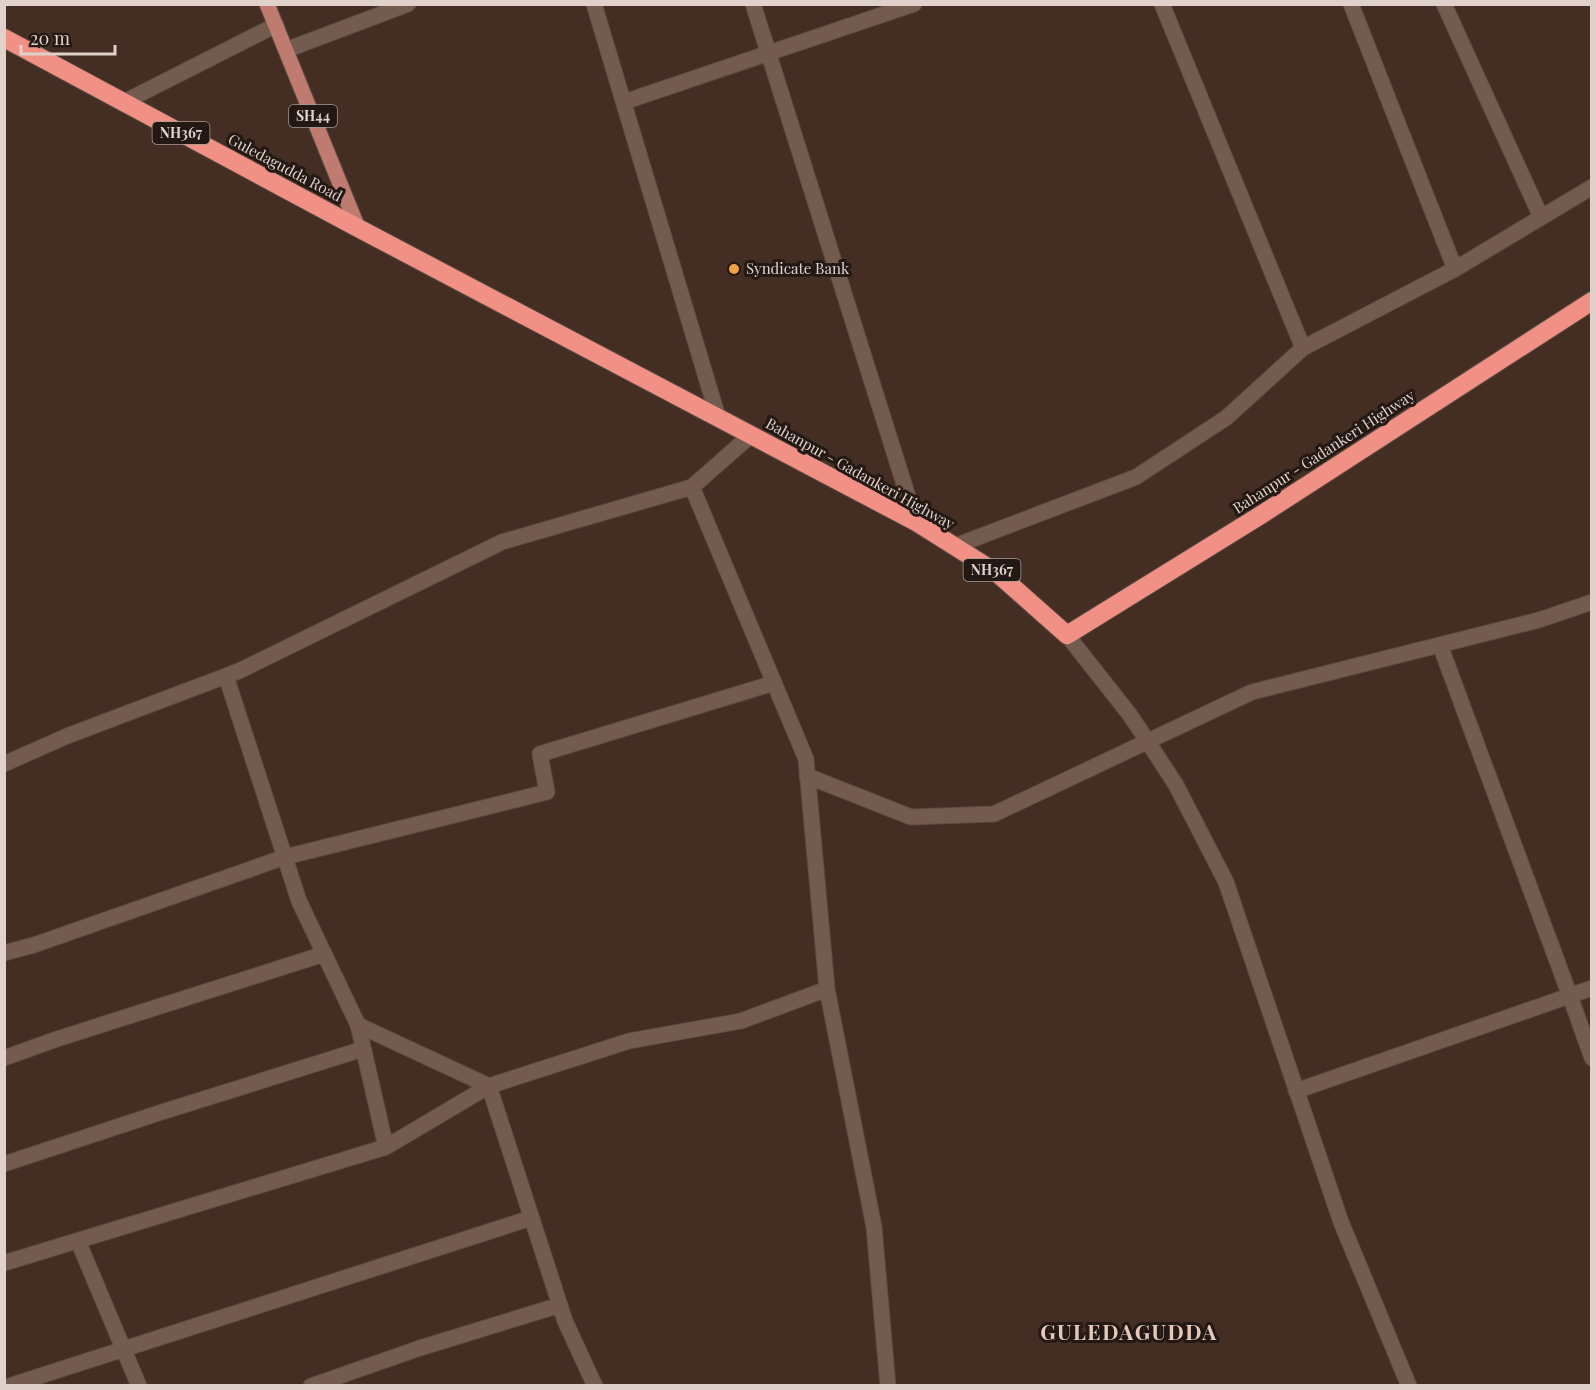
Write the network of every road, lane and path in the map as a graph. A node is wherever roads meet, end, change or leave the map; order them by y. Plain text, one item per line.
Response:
1 (267, 4) edge
2 (408, 4) edge
3 (594, 4) edge
4 (753, 4) edge
5 (914, 4) edge
6 (1162, 4) edge
7 (1352, 4) edge
8 (1444, 4) edge
9 (276, 25) junction
10 (4, 38) edge
11 (286, 50) junction
12 (767, 54) junction
13 (124, 102) junction
14 (624, 102) junction
15 (1592, 187) edge
16 (1541, 217) junction
17 (358, 228) junction
18 (1455, 269) junction
19 (1592, 301) edge
20 (1303, 348) junction
21 (718, 417) junction
22 (751, 435) junction
23 (692, 487) junction
24 (916, 522) junction
25 (955, 546) junction
26 (1592, 602) edge
27 (1067, 635) junction
28 (1440, 645) junction
29 (226, 676) junction
30 (774, 683) junction
31 (1148, 742) junction
32 (4, 764) edge
33 (807, 776) junction
34 (285, 857) junction
35 (4, 953) edge
36 (324, 954) junction
37 (1592, 988) edge
38 (827, 989) junction
39 (1570, 996) junction
40 (358, 1025) junction
41 (363, 1049) junction
42 (4, 1058) edge
43 (1592, 1058) edge
44 (489, 1086) junction
45 (1296, 1091) junction
46 (386, 1147) junction
47 (4, 1164) edge
48 (531, 1218) junction
49 (78, 1241) junction
50 (4, 1263) edge
51 (560, 1305) junction
52 (124, 1348) junction
53 (9, 1386) edge
54 (140, 1386) edge
55 (311, 1386) edge
56 (595, 1386) edge
57 (888, 1386) edge
58 (1409, 1386) edge

1 - 9 main road, SH44
2 - 11 street
3 - 14 street
4 - 12 street
5 - 12 street
6 - 20 street
7 - 18 street
8 - 16 street
9 - 11 main road, SH44
9 - 13 street
10 - 13 highway, Guledagudda Road / NH367
11 - 17 main road, SH44
12 - 14 street
12 - 24 street
13 - 17 highway, Guledagudda Road / NH367
14 - 21 street
15 - 16 street
16 - 18 street
17 - 21 highway, Bahanpur - Gadankeri Highway / NH367
18 - 20 street
19 - 27 highway, Bahanpur - Gadankeri Highway
20 - 25 street
21 - 22 highway, Bahanpur - Gadankeri Highway / NH367
22 - 23 street
22 - 24 highway, Bahanpur - Gadankeri Highway / NH367
23 - 29 street
23 - 30 street
24 - 25 highway, Bahanpur - Gadankeri Highway / NH367
25 - 27 highway, Bahanpur - Gadankeri Highway / NH367
26 - 28 street
27 - 31 street
28 - 31 street
28 - 39 street
29 - 32 street
29 - 34 street
30 - 33 street
30 - 34 street
31 - 33 street
31 - 45 street
33 - 38 street
34 - 35 street
34 - 36 street
36 - 40 street
36 - 42 street
37 - 39 street
38 - 44 street
38 - 57 street
39 - 43 street
39 - 45 street
40 - 41 street
40 - 44 street
41 - 46 street
41 - 47 street
44 - 46 street
44 - 48 street
45 - 58 street
46 - 49 street
48 - 51 street
48 - 52 street
49 - 50 street
49 - 52 street
51 - 55 street
51 - 56 street
52 - 53 street
52 - 54 street

